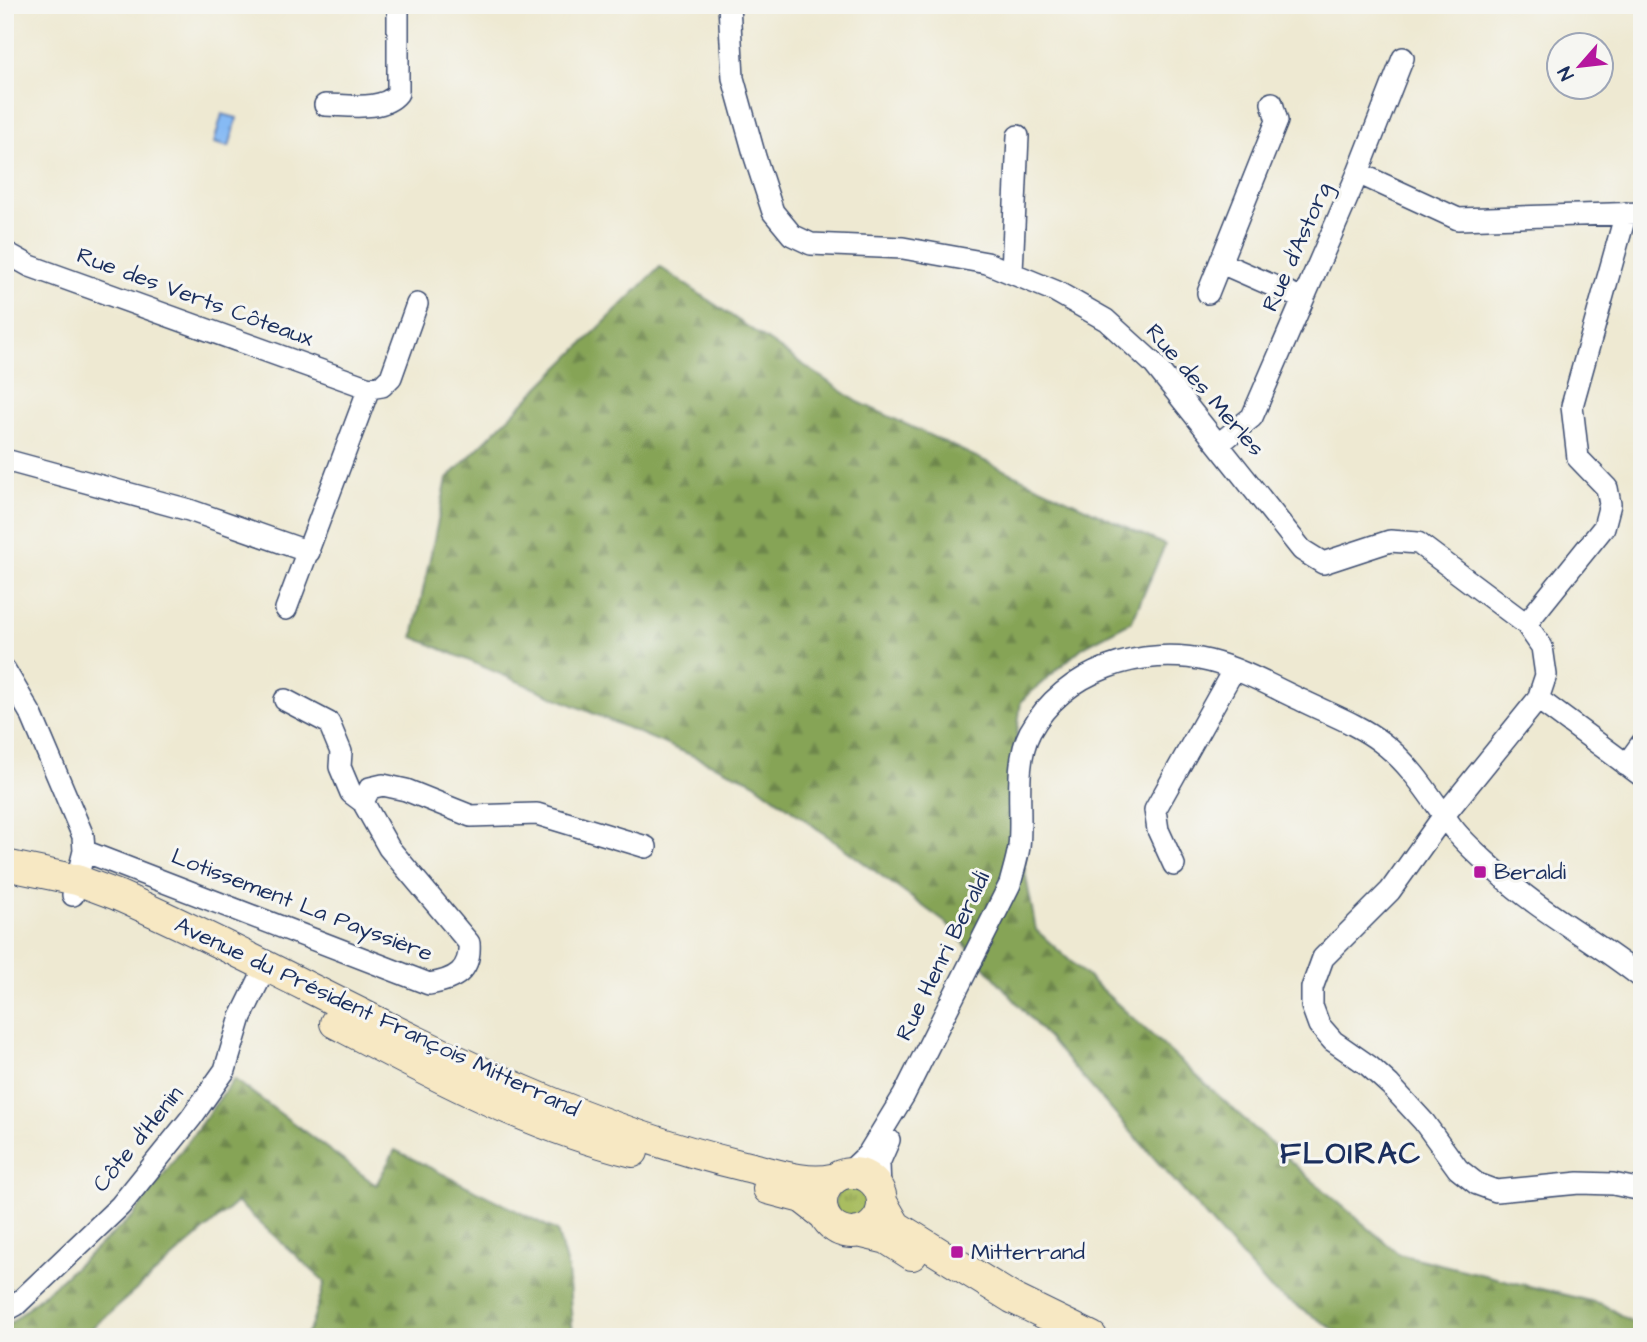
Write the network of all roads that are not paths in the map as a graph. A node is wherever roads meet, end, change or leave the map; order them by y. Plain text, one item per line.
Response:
1 (398, 5) edge
2 (729, 5) edge
3 (1402, 58) dead end
4 (1272, 103) dead end
5 (325, 105) dead end
6 (1018, 136) dead end
7 (1359, 173) junction
8 (1634, 213) edge
9 (5, 252) edge
10 (1221, 264) junction
11 (1012, 272) junction
12 (1209, 293) dead end
13 (1303, 299) junction
14 (417, 304) dead end
15 (369, 388) junction
16 (1220, 443) junction
17 (5, 460) edge
18 (309, 552) junction
19 (286, 609) dead end
20 (1526, 624) junction
21 (1234, 669) junction
22 (5, 670) edge
23 (1538, 699) junction
24 (285, 700) dead end
25 (1642, 743) edge
26 (1634, 771) edge
27 (363, 802) junction
28 (1445, 814) junction
29 (646, 847) dead end
30 (84, 851) junction
31 (5, 865) edge
32 (1174, 865) dead end
33 (5, 878) edge
34 (75, 888) junction
35 (261, 974) junction
36 (1642, 978) edge
37 (904, 1095) junction
38 (841, 1176) junction
39 (1642, 1190) edge
40 (881, 1197) junction
41 (824, 1215) junction
42 (858, 1233) junction
43 (5, 1311) edge
44 (1059, 1337) edge
45 (1092, 1337) edge

1 - 5 street
2 - 11 street, Rue des Merles
3 - 7 street, Rue d'Astorg
4 - 10 street
6 - 11 street
7 - 8 street
7 - 13 street, Rue d'Astorg
8 - 20 street
9 - 15 street, Rue des Verts Côteaux
10 - 12 street
10 - 13 street
11 - 16 street, Rue des Merles
13 - 16 street, Rue d'Astorg
14 - 15 street
15 - 18 street
16 - 20 street, Rue des Merles
17 - 18 street
18 - 19 street
20 - 23 street
21 - 28 street, Rue Henri Beraldi
21 - 32 street
21 - 37 street, Rue Henri Beraldi
22 - 30 street
23 - 26 street
23 - 28 street
24 - 27 street, Lotissement La Payssière
25 - 26 street
27 - 29 street
27 - 30 street, Lotissement La Payssière
28 - 36 street, Rue Henri Beraldi
28 - 39 street
30 - 34 street
31 - 34 street, Avenue du Président François Mitterrand
33 - 34 street, Avenue du Président François Mitterrand
34 - 35 street, Avenue du Président François Mitterrand
35 - 38 street, Avenue du Président François Mitterrand
35 - 41 street, Avenue du Président François Mitterrand
35 - 43 street, Côte d'Henin
37 - 38 street, Rue Henri Beraldi
37 - 40 street, Rue Henri Beraldi
38 - 40 street
38 - 41 street
40 - 42 street
40 - 45 street
41 - 42 street
42 - 44 street

